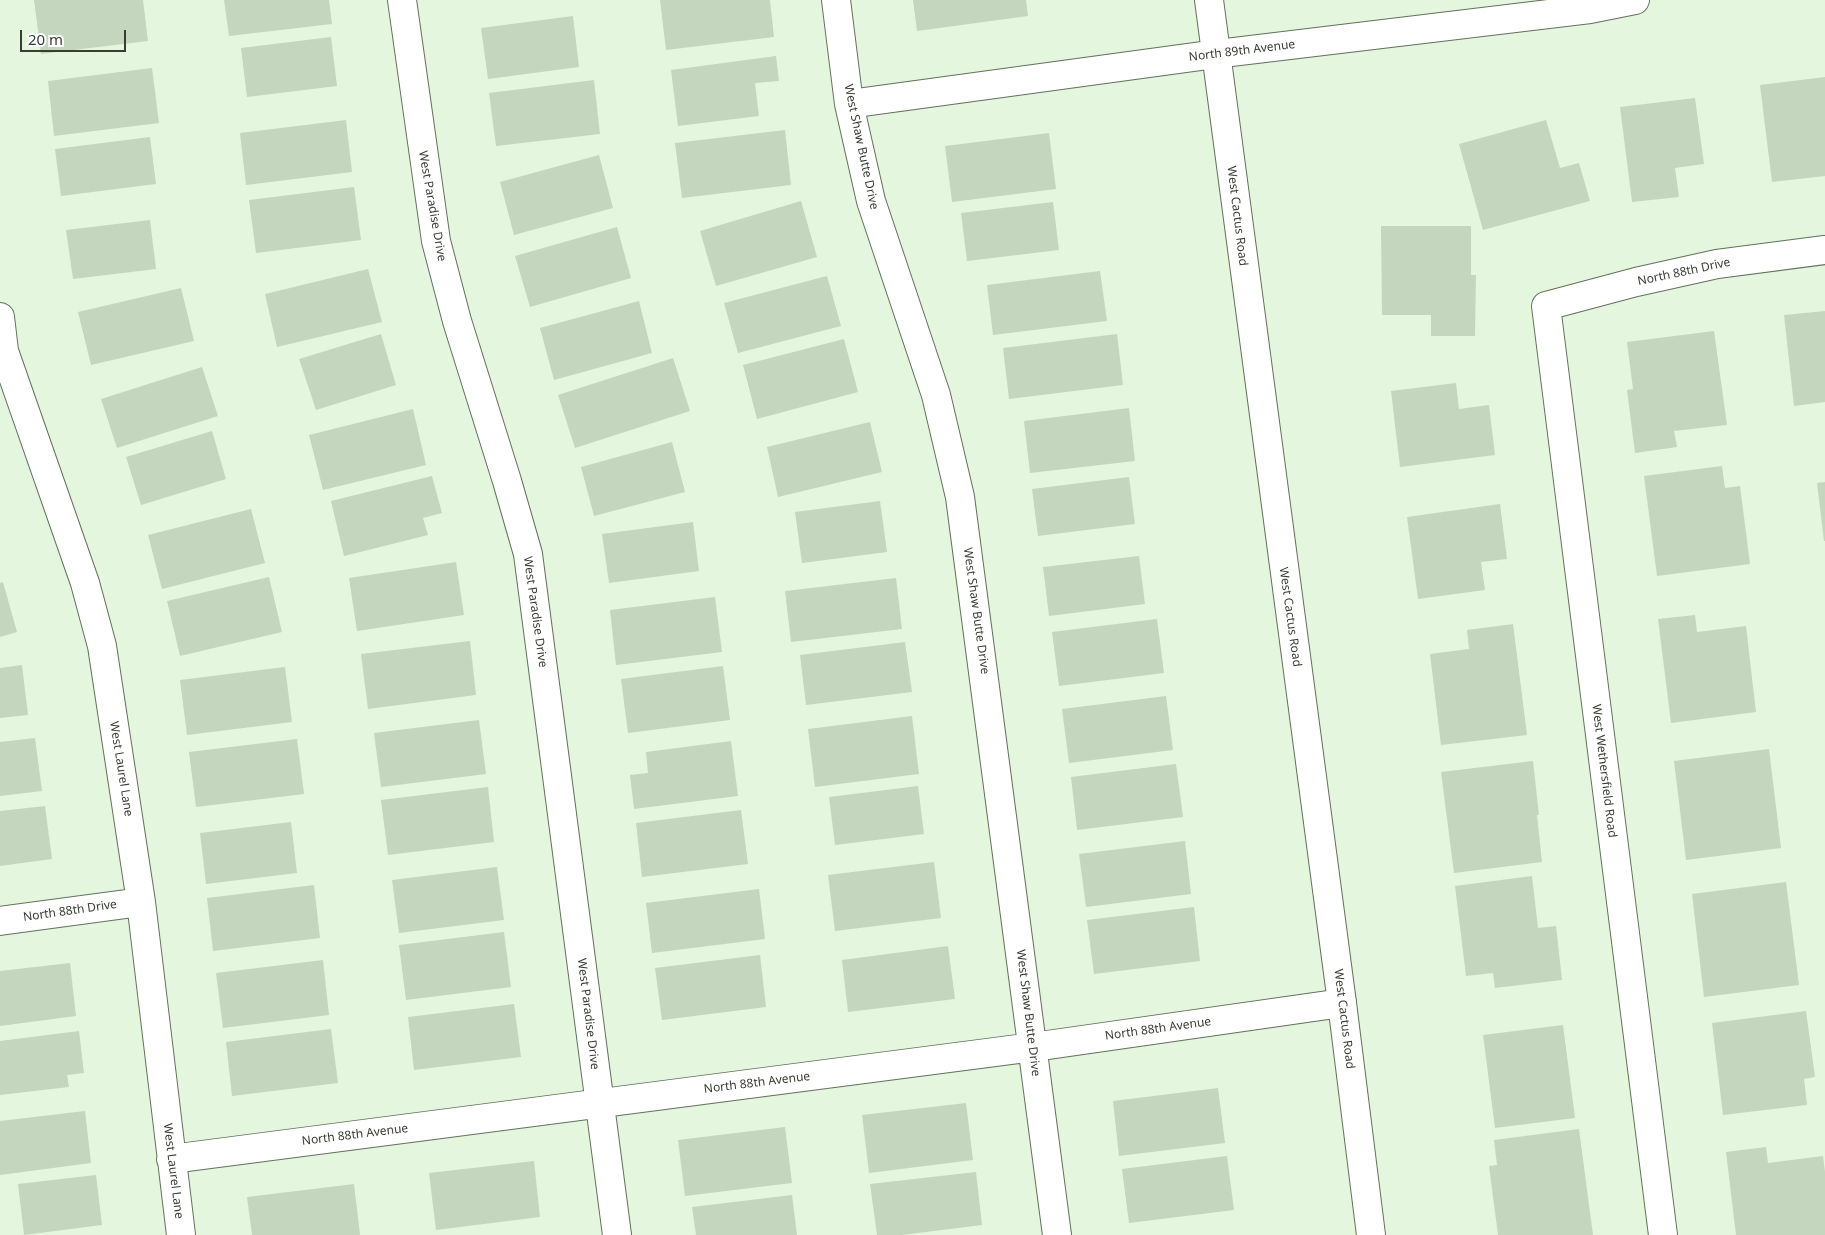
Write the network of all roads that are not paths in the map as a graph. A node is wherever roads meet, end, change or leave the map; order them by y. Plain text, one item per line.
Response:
1 (402, 0) edge
2 (836, 0) edge
3 (1209, 0) edge
4 (1635, 0) edge
5 (1216, 54) junction
6 (850, 104) junction
7 (1825, 250) edge
8 (1546, 306) joint
9 (0, 317) edge
10 (141, 902) junction
11 (0, 921) edge
12 (1342, 1003) junction
13 (1033, 1047) junction
14 (599, 1104) junction
15 (171, 1159) junction
16 (181, 1235) edge
17 (616, 1235) edge
18 (1057, 1235) edge
19 (1371, 1235) edge
20 (1663, 1235) edge

1 - 14 street, West Paradise Drive
2 - 6 street, West Shaw Butte Drive
3 - 5 street, West Cactus Road
4 - 5 street, North 89th Avenue
5 - 6 street, North 89th Avenue
5 - 12 street, West Cactus Road
6 - 13 street, West Shaw Butte Drive
7 - 8 street, North 88th Drive
8 - 20 street, West Wethersfield Road
9 - 10 street, West Laurel Lane
10 - 11 street, North 88th Drive
10 - 15 street, West Laurel Lane
12 - 13 street, North 88th Avenue
12 - 19 street, West Cactus Road
13 - 14 street, North 88th Avenue
13 - 18 street, West Shaw Butte Drive
14 - 15 street, North 88th Avenue
14 - 17 street, West Paradise Drive
15 - 16 street, West Laurel Lane

